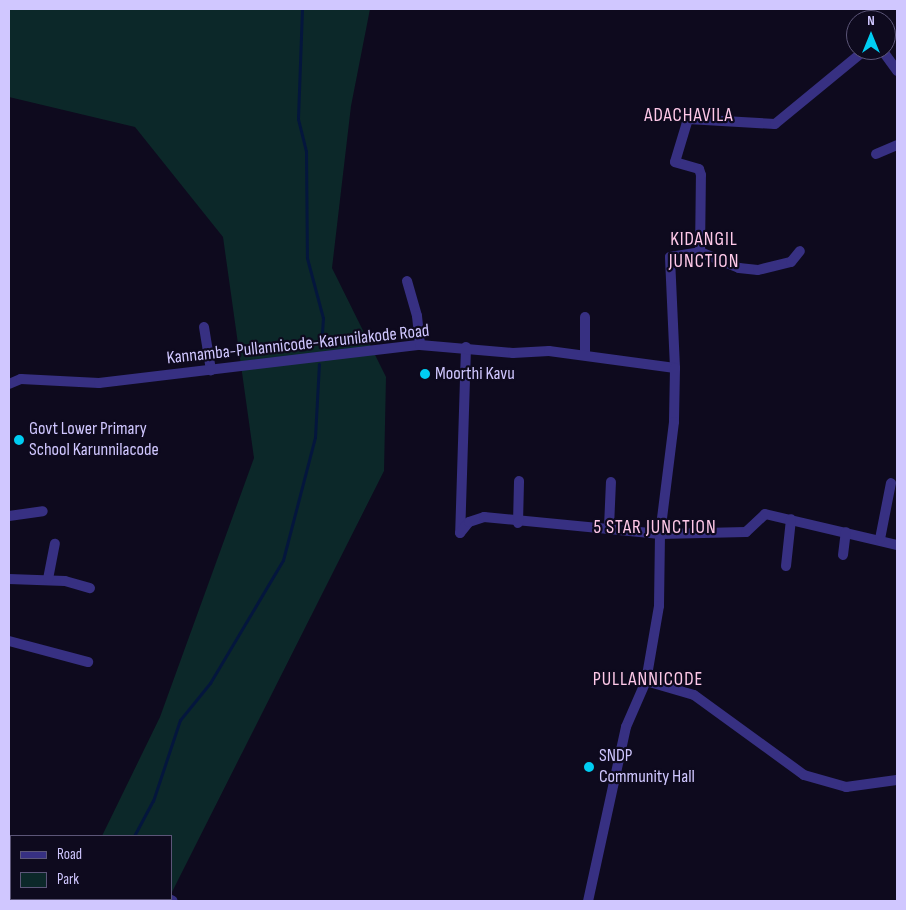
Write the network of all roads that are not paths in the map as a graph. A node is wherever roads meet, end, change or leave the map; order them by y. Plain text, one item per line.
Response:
1 (853, 60) edge
2 (889, 60) edge
3 (897, 71) edge
4 (897, 145) edge
5 (876, 154) dead end
6 (800, 251) dead end
7 (700, 252) junction
8 (406, 281) dead end
9 (585, 318) dead end
10 (204, 327) dead end
11 (420, 345) junction
12 (466, 347) junction
13 (585, 354) junction
14 (675, 368) junction
15 (211, 370) junction
16 (9, 384) edge
17 (519, 481) dead end
18 (611, 482) dead end
19 (891, 483) dead end
20 (43, 511) dead end
21 (9, 516) edge
22 (791, 520) junction
23 (518, 523) junction
24 (609, 527) junction
25 (846, 532) junction
26 (660, 534) junction
27 (880, 539) junction
28 (55, 544) dead end
29 (897, 545) edge
30 (843, 555) dead end
31 (786, 566) dead end
32 (48, 579) junction
33 (9, 580) edge
34 (90, 588) dead end
35 (9, 641) edge
36 (88, 662) dead end
37 (646, 681) junction
38 (897, 780) edge
39 (588, 901) edge

1 - 7 street
2 - 3 street
4 - 5 street
6 - 7 street
7 - 14 street
8 - 11 street
9 - 13 street
10 - 15 street
11 - 12 street, Kannamba-Pullannicode-Karunilakode Road
11 - 15 street, Kannamba-Pullannicode-Karunilakode Road
12 - 13 street, Kannamba-Pullannicode-Karunilakode Road
12 - 23 street
13 - 14 street, Kannamba-Pullannicode-Karunilakode Road
14 - 26 street
15 - 16 street, Kannamba-Pullannicode-Karunilakode Road
17 - 23 street
18 - 24 street
19 - 27 street
20 - 21 street
22 - 25 street
22 - 26 street
22 - 31 street
23 - 24 street
24 - 26 street
25 - 27 street
25 - 30 street
26 - 37 street
27 - 29 street
28 - 32 street
32 - 33 street
32 - 34 street
35 - 36 street
37 - 38 street
37 - 39 street

